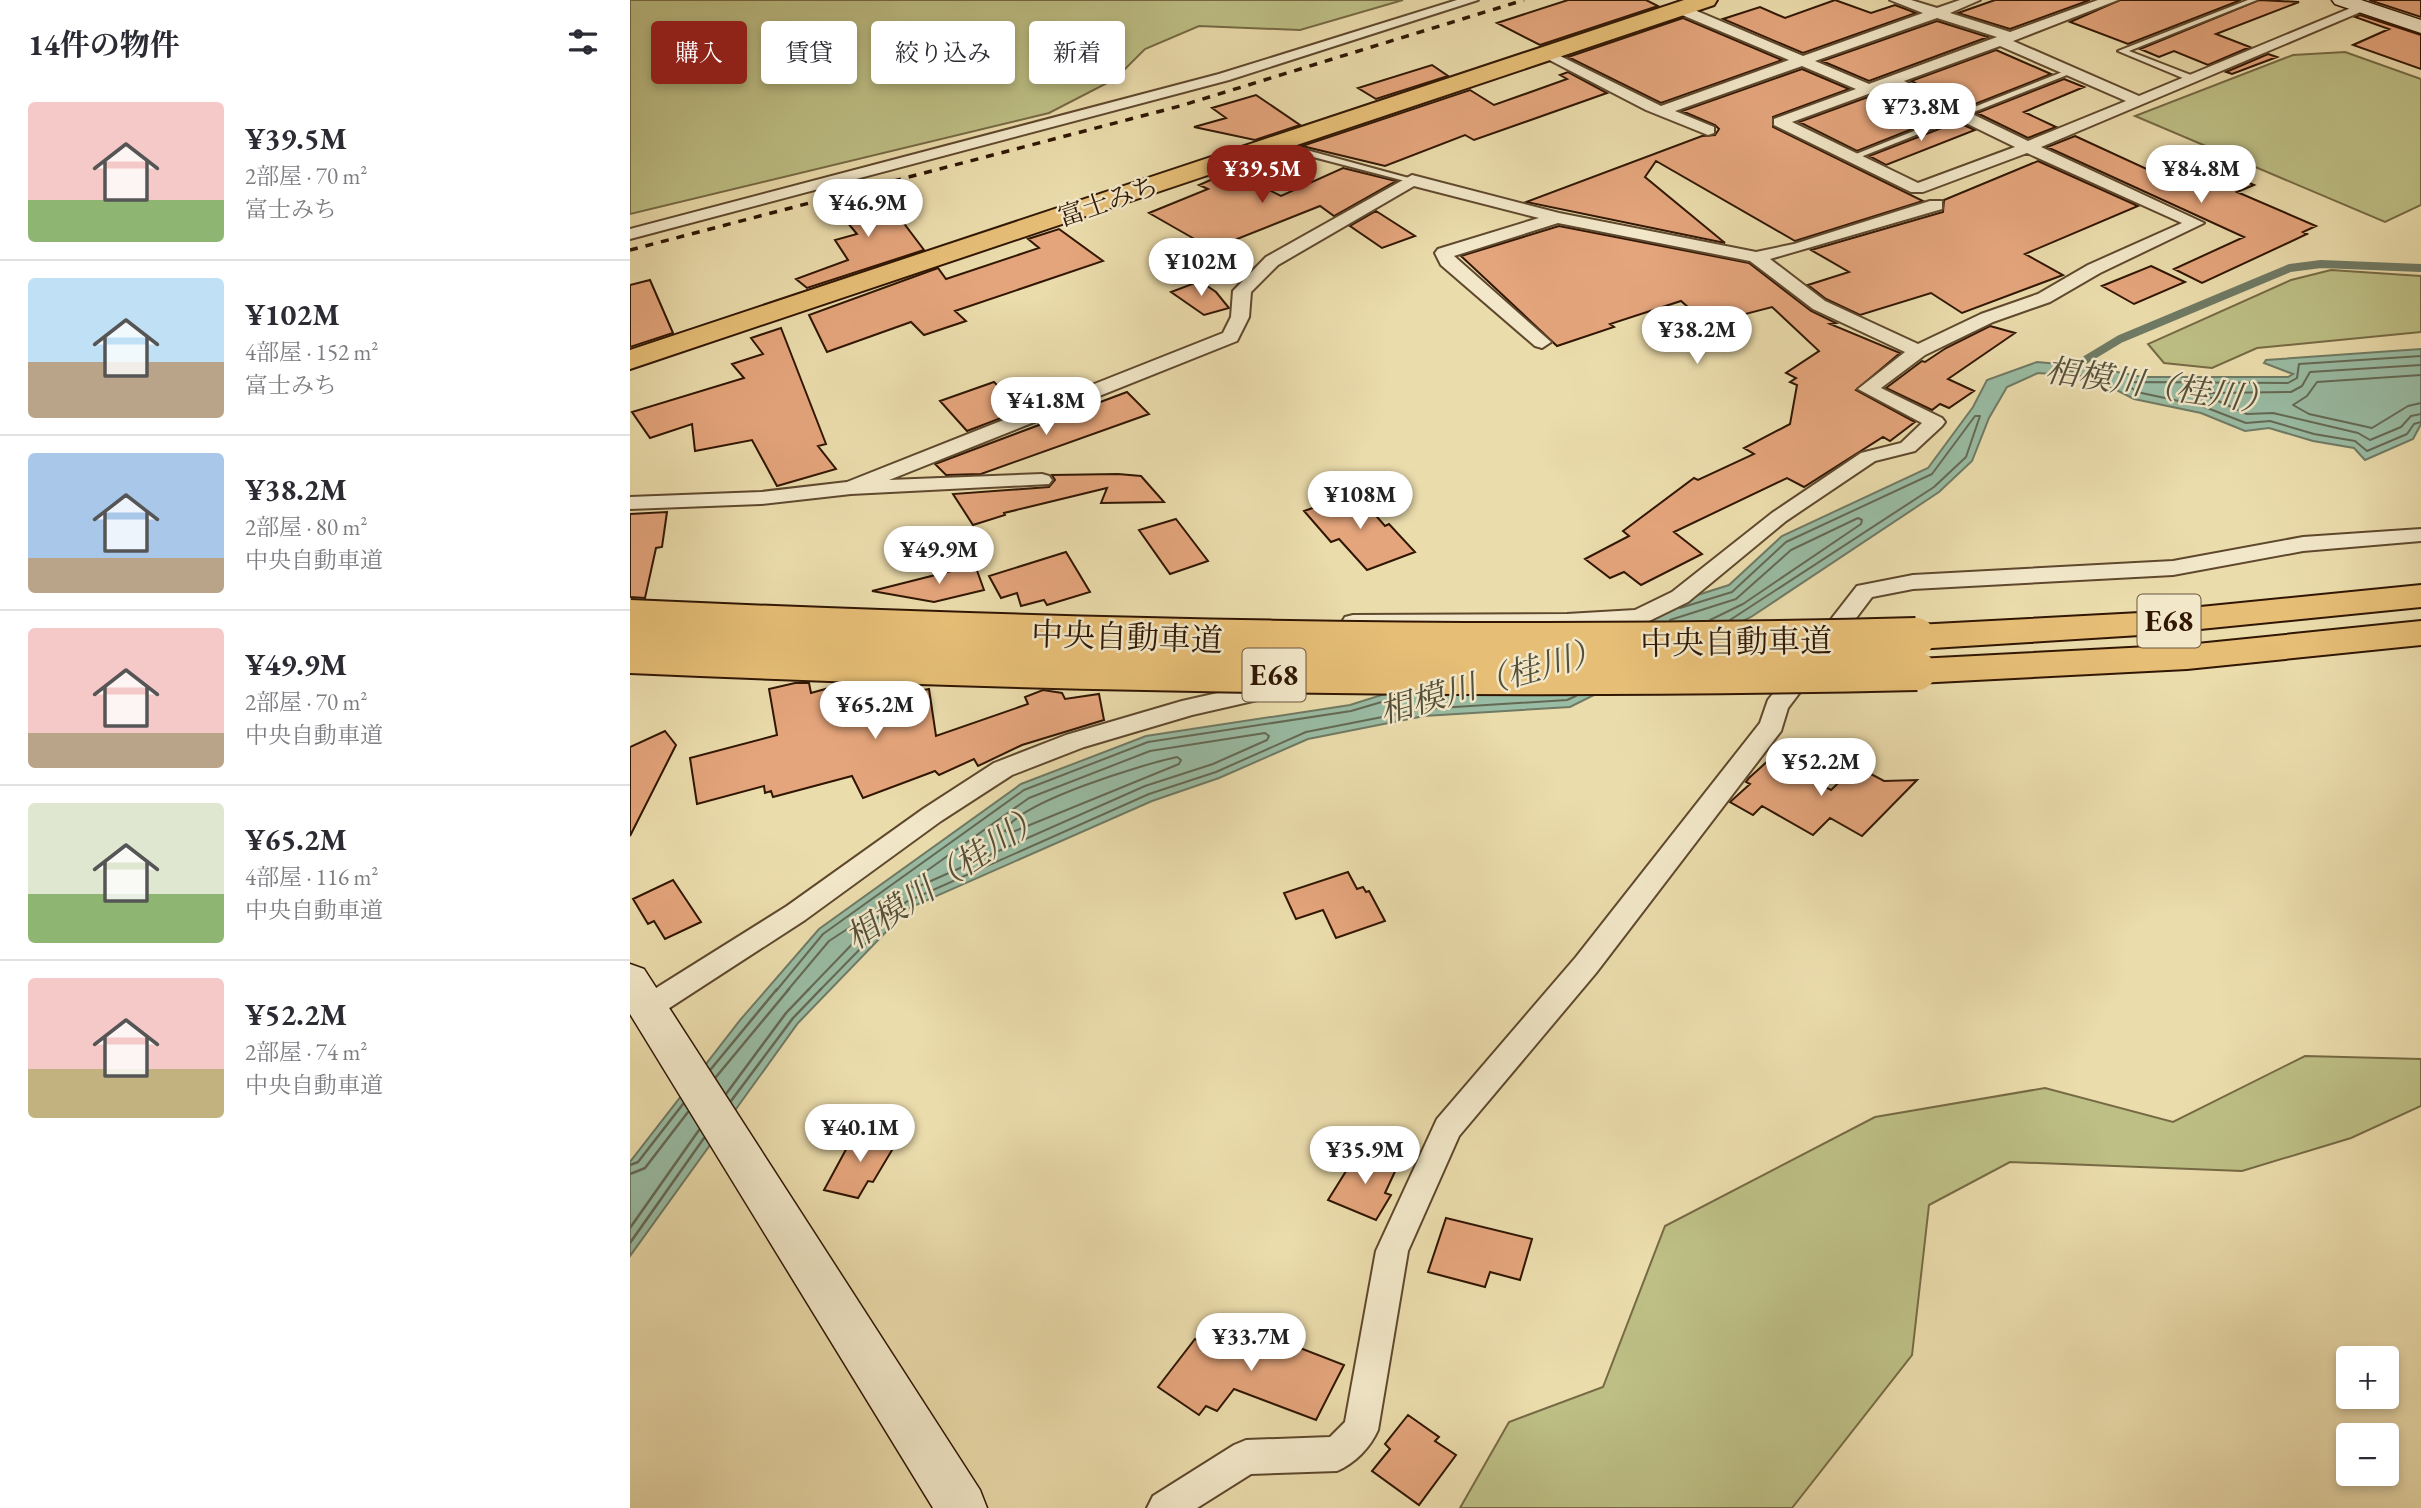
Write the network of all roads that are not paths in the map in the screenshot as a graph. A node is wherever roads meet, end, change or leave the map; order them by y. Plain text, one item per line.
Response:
1 (1471, 0) edge
2 (1706, 0) edge
3 (1897, 0) edge
4 (1973, 0) edge
5 (2111, 0) edge
6 (2255, 0) edge
7 (2342, 0) edge
8 (2363, 8) junction
9 (1679, 9) junction
10 (1939, 12) junction
11 (2421, 27) edge
12 (2006, 39) junction
13 (1543, 53) junction
14 (1799, 61) junction
15 (2073, 71) junction
16 (2193, 79) junction
17 (1891, 81) junction
18 (1869, 89) junction
19 (2138, 102) junction
20 (1661, 111) junction
21 (1961, 115) junction
22 (1708, 130) dead end
23 (1274, 144) junction
24 (2028, 148) junction
25 (1850, 158) junction
26 (1412, 180) junction
27 (1936, 205) dead end
28 (1558, 218) junction
29 (630, 234) edge
30 (1756, 257) junction
31 (1542, 342) dead end
32 (1918, 351) junction
33 (630, 360) edge
34 (1042, 480) dead end
35 (850, 488) junction
36 (630, 503) edge
37 (2421, 535) edge
38 (2421, 596) edge
39 (630, 603) edge
40 (630, 619) edge
41 (1567, 621) junction
42 (2421, 633) edge
43 (630, 654) edge
44 (1917, 654) junction
45 (637, 995) edge
46 (962, 1508) edge
47 (1165, 1508) edge

1 - 29 street
2 - 9 highway, 富士みち
3 - 10 street
4 - 10 street
5 - 12 street
6 - 16 lane
7 - 8 street
8 - 11 street
8 - 16 street
9 - 13 highway, 富士みち
9 - 14 street
10 - 12 street
10 - 14 street
12 - 15 street
12 - 17 street
13 - 20 street
13 - 23 highway, 富士みち
14 - 18 street
14 - 20 street
15 - 19 street
15 - 21 lane
16 - 19 street
17 - 18 street
17 - 21 street
18 - 25 street
19 - 24 street
20 - 22 street
21 - 24 street
21 - 25 lane
23 - 26 lane
23 - 33 highway, 富士みち
24 - 25 street
24 - 32 street
26 - 28 street
26 - 35 street
27 - 30 street
28 - 30 street
28 - 31 street
30 - 32 street
32 - 41 street
34 - 35 street
35 - 36 street
37 - 47 street
38 - 44 highway, 中央自動車道 / E68
39 - 41 street
40 - 44 highway, 中央自動車道 / E68, bridge
41 - 45 street
42 - 44 highway, 中央自動車道 / E68
43 - 44 highway, 中央自動車道 / E68, bridge
45 - 46 street

